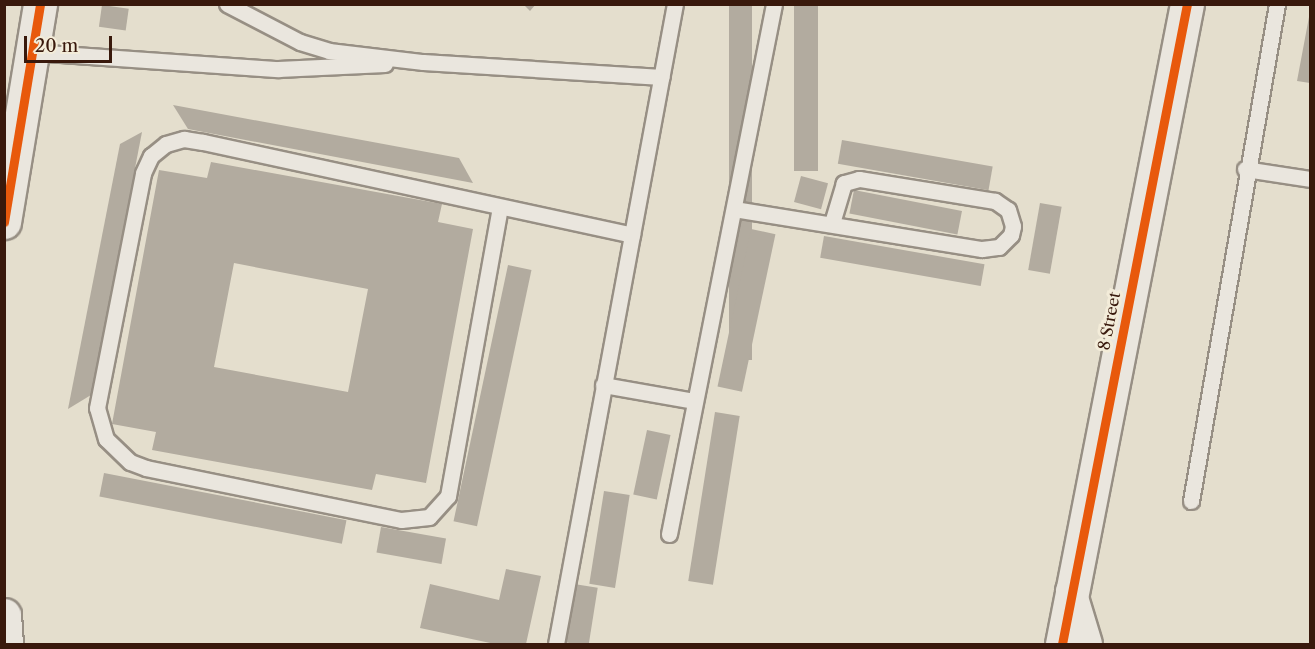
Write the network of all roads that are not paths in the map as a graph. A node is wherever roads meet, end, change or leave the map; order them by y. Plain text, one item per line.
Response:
1 (40, 4) edge
2 (227, 4) edge
3 (675, 4) edge
4 (774, 4) edge
5 (1187, 4) edge
6 (1277, 4) edge
7 (32, 52) junction
8 (423, 62) junction
9 (662, 77) junction
10 (1245, 169) junction
11 (1311, 179) edge
12 (500, 207) junction
13 (734, 209) junction
14 (4, 222) edge
15 (832, 223) junction
16 (632, 235) junction
17 (603, 385) junction
18 (695, 401) junction
19 (1191, 501) dead end
20 (669, 534) dead end
21 (1071, 591) junction
22 (4, 615) edge
23 (6, 645) edge
24 (556, 645) edge
25 (1062, 645) edge
26 (1087, 645) edge

1 - 7 street
2 - 8 lane
3 - 9 lane
4 - 13 lane
5 - 21 street, 8 Street
6 - 10 lane
7 - 8 lane
7 - 14 street
8 - 9 lane
9 - 16 lane
10 - 11 lane
10 - 19 lane
12 - 12 lane
12 - 16 lane
13 - 15 lane
13 - 18 lane
15 - 15 lane
16 - 17 lane
17 - 18 lane
17 - 24 lane
18 - 20 lane
21 - 25 street, 8 Street
21 - 26 street
22 - 23 street

